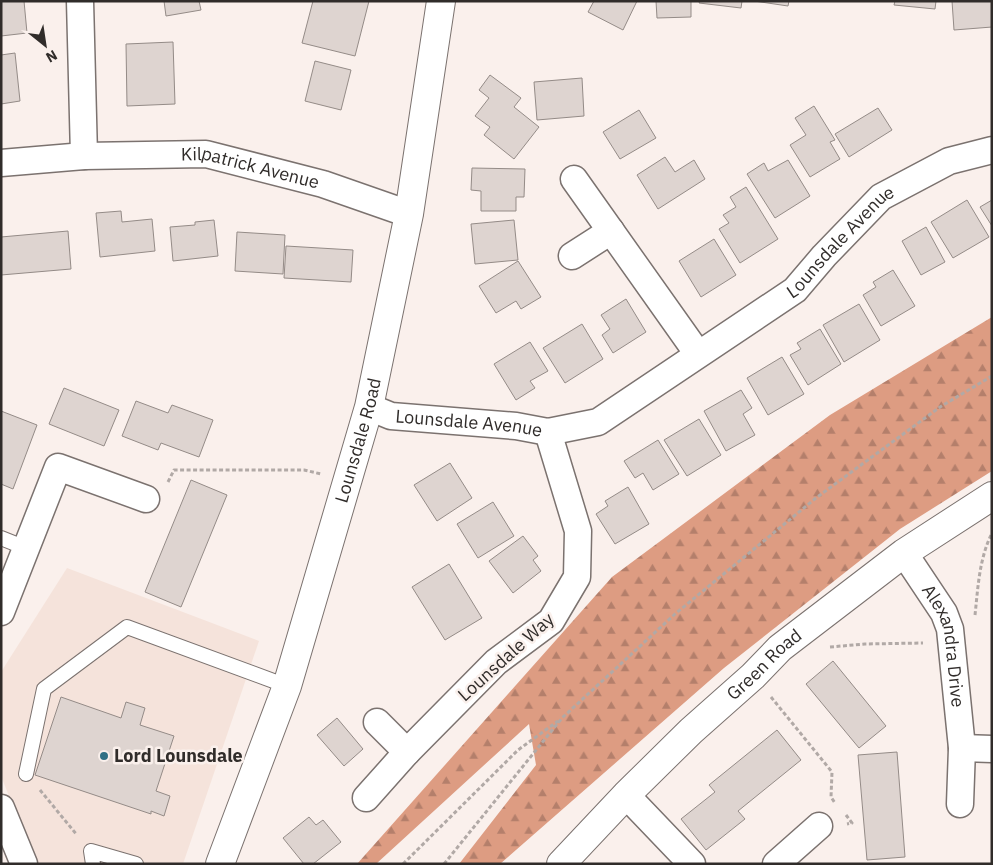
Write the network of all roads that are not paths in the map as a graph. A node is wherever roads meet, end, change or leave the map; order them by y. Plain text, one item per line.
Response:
1 (80, 1) edge
2 (441, 1) edge
3 (992, 150) edge
4 (84, 156) junction
5 (1, 163) edge
6 (574, 179) dead end
7 (409, 214) junction
8 (610, 231) junction
9 (572, 256) dead end
10 (698, 354) junction
11 (368, 408) junction
12 (548, 432) junction
13 (992, 496) edge
14 (146, 499) road end
15 (1, 538) edge
16 (26, 548) junction
17 (904, 553) junction
18 (1, 612) edge
19 (286, 686) junction
20 (377, 722) dead end
21 (962, 748) junction
22 (992, 750) edge
23 (407, 752) junction
24 (26, 774) road end
25 (626, 795) junction
26 (366, 798) dead end
27 (960, 804) dead end
28 (1, 808) edge
29 (819, 826) road end
30 (92, 858) edge
31 (24, 864) edge
32 (136, 864) edge
33 (220, 864) edge
34 (561, 864) edge
35 (692, 864) edge
36 (776, 864) edge

1 - 4 street
2 - 7 street, Lounsdale Road
3 - 10 street, Lounsdale Avenue
4 - 5 street, Kilpatrick Avenue
4 - 7 street, Kilpatrick Avenue
6 - 8 street
7 - 11 street, Lounsdale Road
8 - 9 street
8 - 10 street
10 - 12 street, Lounsdale Avenue
11 - 12 street, Lounsdale Avenue
11 - 19 street, Lounsdale Road
12 - 23 street, Lounsdale Way
13 - 17 street, Green Road
14 - 16 street
15 - 16 lane
16 - 18 street
17 - 21 street, Alexandra Drive
17 - 25 street, Green Road
19 - 24 lane
19 - 33 street, Lounsdale Road
20 - 23 street
21 - 22 street
21 - 27 street, Alexandra Drive
23 - 26 street, Lounsdale Way
25 - 34 street, Green Road
25 - 35 street
28 - 31 street
29 - 36 street
30 - 32 lane

